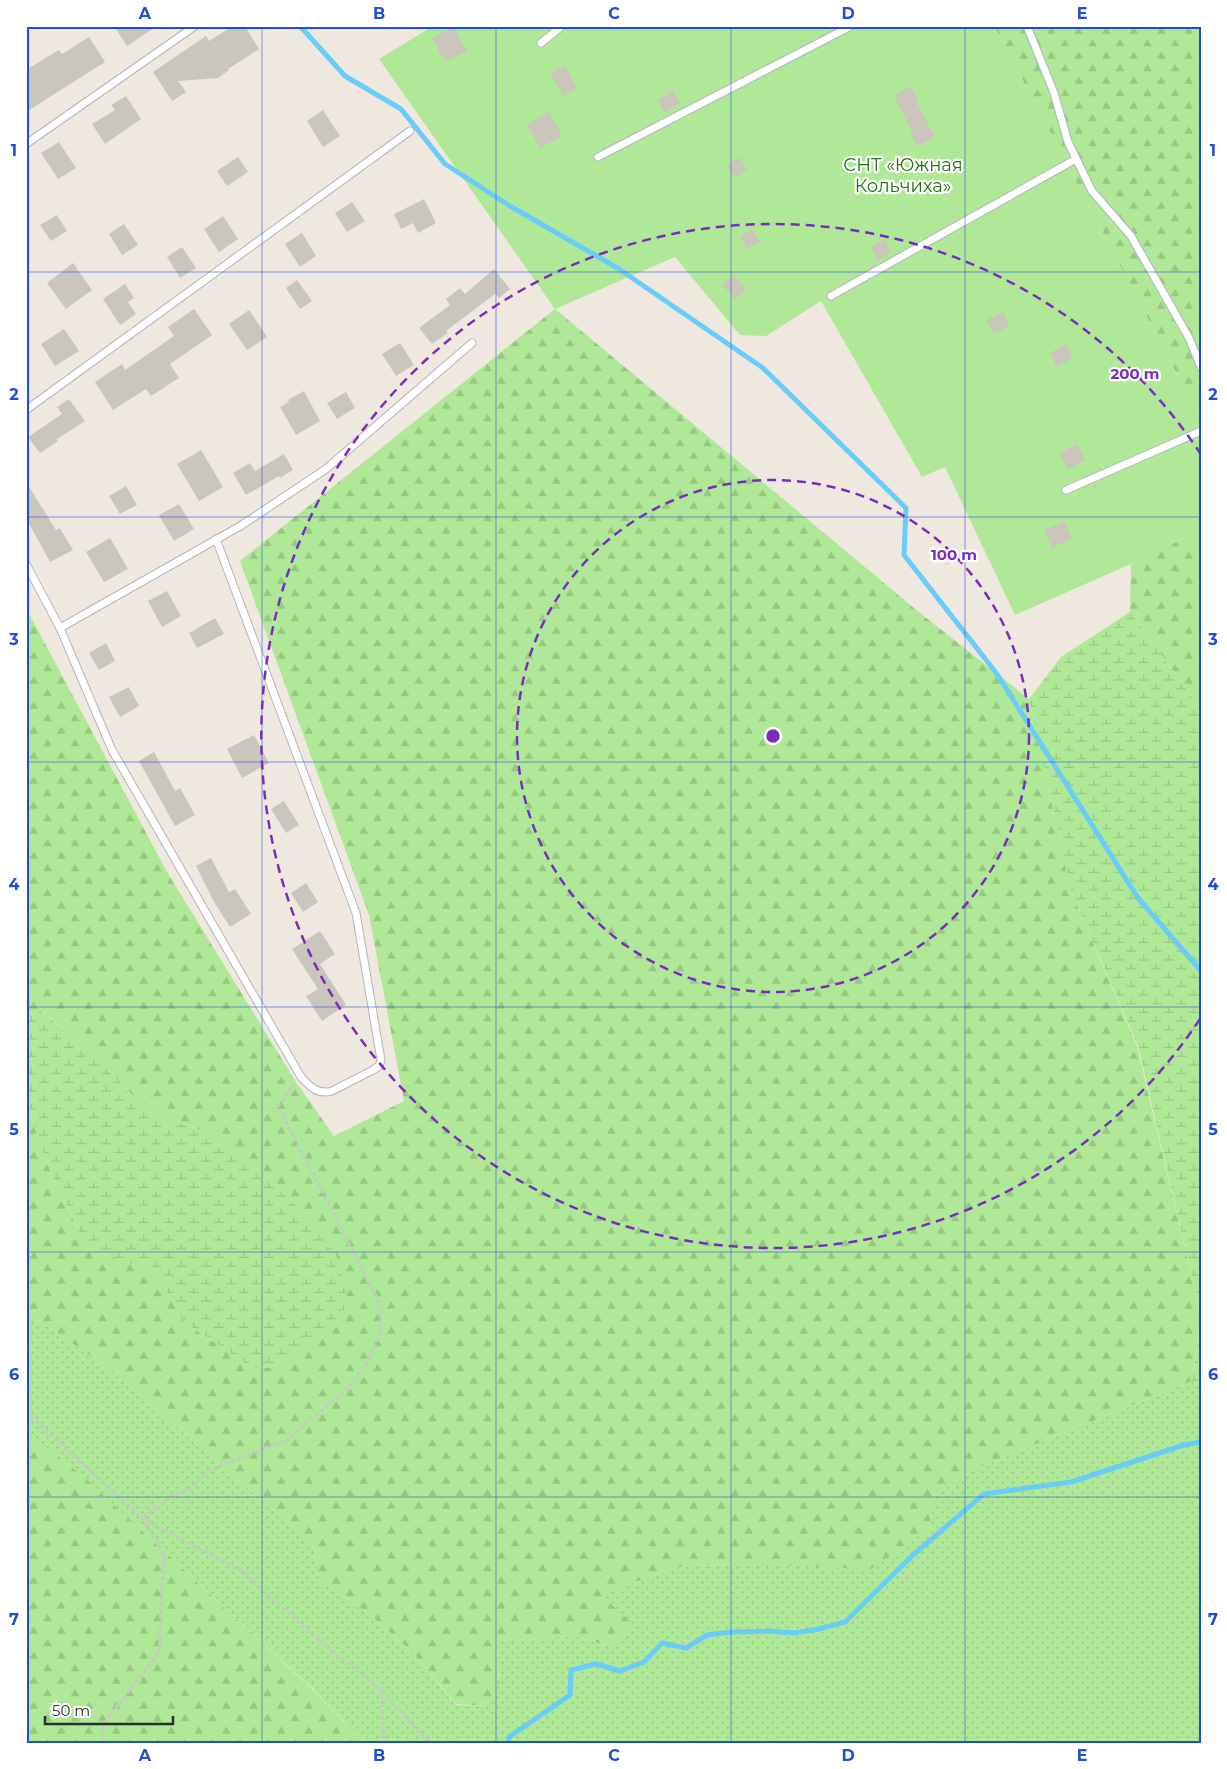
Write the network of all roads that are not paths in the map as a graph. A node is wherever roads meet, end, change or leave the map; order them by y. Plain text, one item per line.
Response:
1 (195, 26) edge
2 (562, 26) edge
3 (851, 26) edge
4 (1027, 26) edge
5 (542, 43) dead end
6 (410, 131) dead end
7 (26, 144) edge
8 (598, 157) dead end
9 (1076, 159) junction
10 (831, 296) dead end
11 (472, 343) dead end
12 (1201, 367) edge
13 (26, 410) edge
14 (1201, 431) edge
15 (1066, 490) dead end
16 (216, 539) junction
17 (26, 564) edge
18 (60, 628) junction

1 - 7 lane
2 - 5 lane
3 - 8 lane
4 - 9 lane
6 - 13 lane
9 - 10 lane
9 - 12 lane
11 - 16 lane
14 - 15 lane
16 - 18 lane
16 - 18 lane
17 - 18 lane

